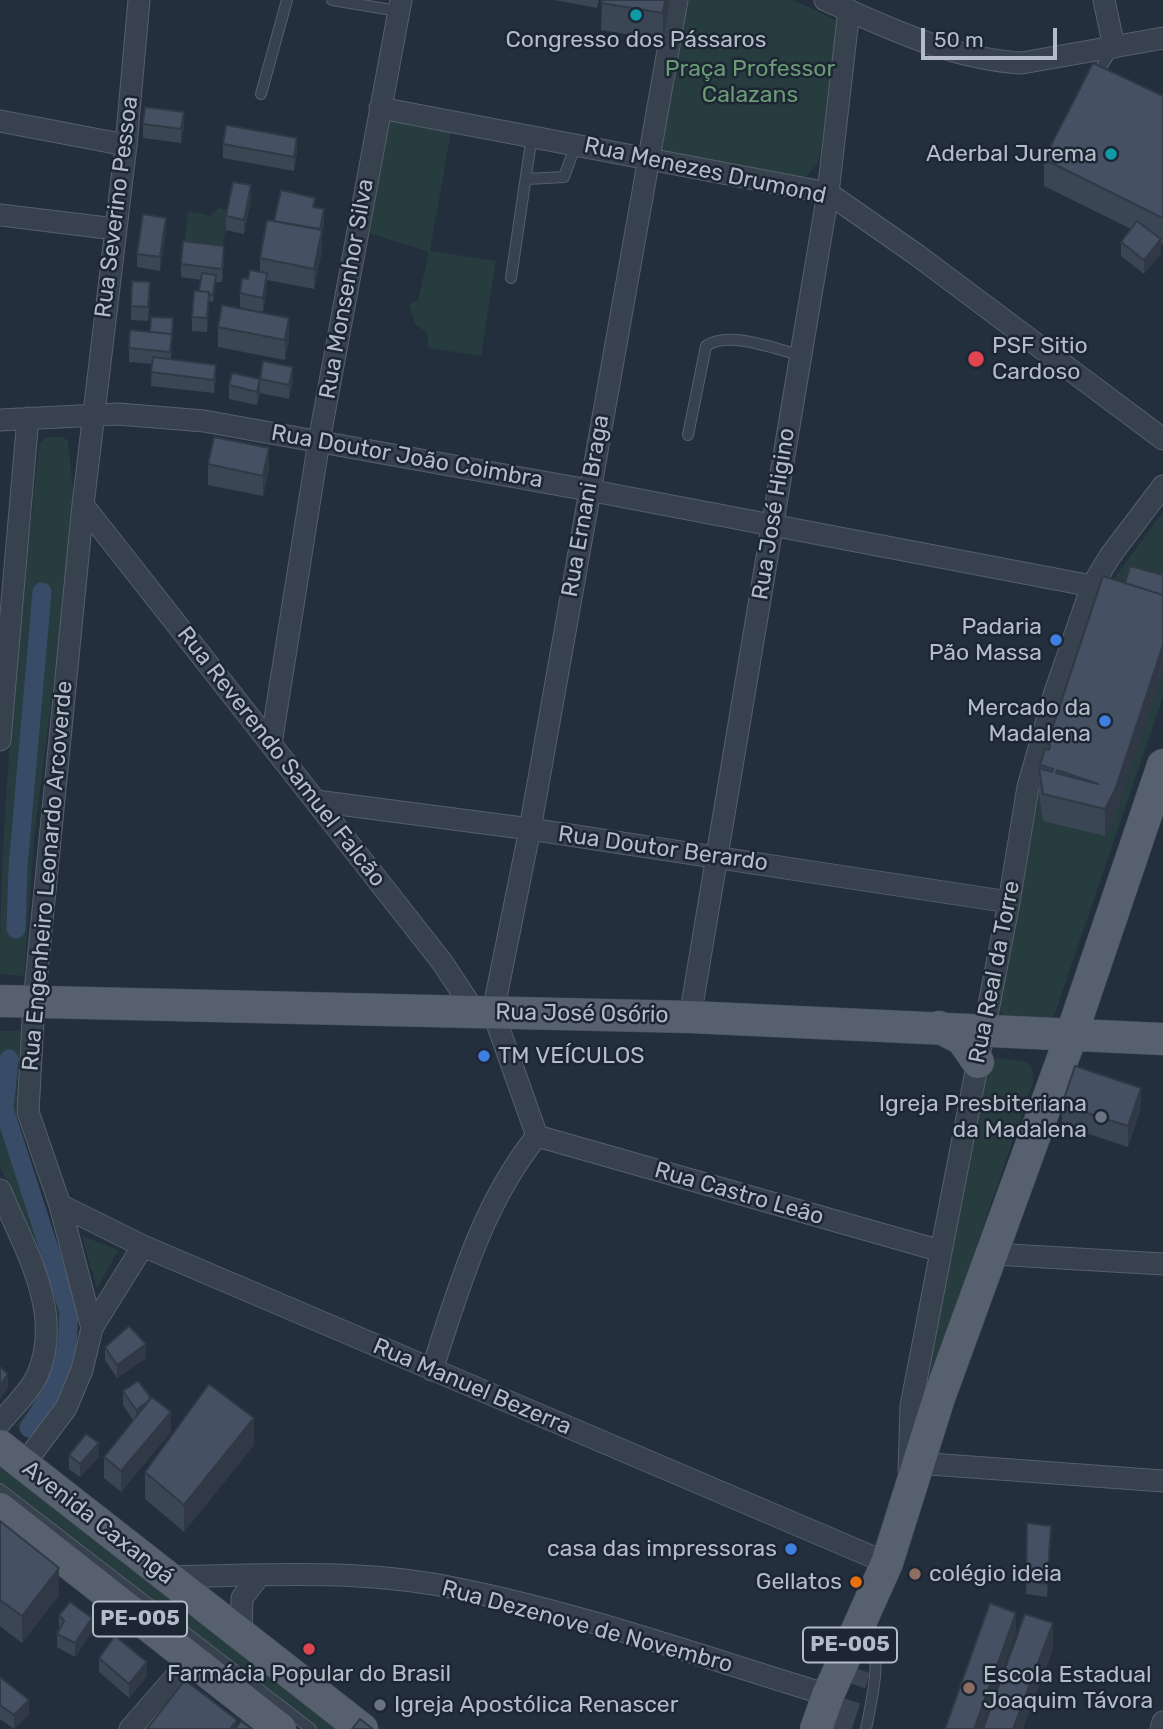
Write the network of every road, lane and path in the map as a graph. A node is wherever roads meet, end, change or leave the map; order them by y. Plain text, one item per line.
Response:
1 (139, 0) edge
2 (287, 0) edge
3 (332, 0) edge
4 (677, 0) edge
5 (825, 0) edge
6 (1104, 0) edge
7 (400, 6) edge
8 (849, 10) junction
9 (1163, 38) edge
10 (1114, 47) junction
11 (1087, 90) edge
12 (261, 94) dead end
13 (380, 108) junction
14 (0, 121) edge
15 (531, 135) junction
16 (576, 144) junction
17 (126, 145) junction
18 (650, 157) junction
19 (527, 179) junction
20 (828, 193) junction
21 (0, 215) edge
22 (115, 229) junction
23 (511, 278) dead end
24 (800, 355) junction
25 (92, 415) junction
26 (28, 418) junction
27 (0, 420) edge
28 (688, 435) dead end
29 (1163, 439) edge
30 (319, 441) junction
31 (1163, 486) edge
32 (588, 490) junction
33 (83, 505) junction
34 (771, 524) junction
35 (1092, 586) junction
36 (0, 740) edge
37 (271, 744) junction
38 (1163, 765) edge
39 (316, 801) junction
40 (530, 829) junction
41 (718, 857) junction
42 (1009, 902) junction
43 (0, 1001) edge
44 (34, 1002) junction
45 (484, 1012) junction
46 (690, 1017) junction
47 (939, 1027) junction
48 (985, 1029) junction
49 (1072, 1036) junction
50 (1163, 1039) edge
51 (978, 1062) junction
52 (537, 1136) junction
53 (0, 1190) edge
54 (60, 1205) junction
55 (143, 1247) junction
56 (941, 1251) junction
57 (994, 1254) junction
58 (1163, 1264) edge
59 (92, 1328) junction
60 (432, 1370) junction
61 (0, 1423) edge
62 (8, 1457) edge
63 (913, 1475) junction
64 (1163, 1481) edge
65 (0, 1505) edge
66 (887, 1563) junction
67 (260, 1575) junction
68 (168, 1577) junction
69 (869, 1625) junction
70 (241, 1634) junction
71 (191, 1659) junction
72 (855, 1668) tunnel mouth
73 (828, 1695) junction
74 (1163, 1722) edge
75 (130, 1729) edge
76 (280, 1729) edge
77 (311, 1729) edge
78 (343, 1729) edge
79 (362, 1729) edge
80 (816, 1729) edge
81 (866, 1729) edge
82 (1161, 1729) edge

1 - 17 street, Rua Severino Pessoa
2 - 12 lane
3 - 7 lane
4 - 18 street, Rua Ernani Braga
5 - 8 street
6 - 10 street
7 - 13 street, Rua Monsenhor Silva
8 - 10 street
8 - 20 street, Rua José Higino
9 - 10 street
10 - 11 lane
13 - 15 street, Rua Menezes Drumond
13 - 30 street, Rua Monsenhor Silva
14 - 17 street
15 - 16 street, Rua Menezes Drumond
15 - 19 lane
16 - 18 street, Rua Menezes Drumond
16 - 19 lane
17 - 22 street, Rua Severino Pessoa
18 - 20 street, Rua Menezes Drumond
18 - 32 street, Rua Ernani Braga
19 - 23 lane
20 - 24 street, Rua José Higino
20 - 29 street, Rua Menezes Drumond
21 - 22 street
22 - 25 street, Rua Severino Pessoa
24 - 28 lane
24 - 34 street, Rua José Higino
25 - 26 street, Rua Doutor João Coimbra
25 - 30 street, Rua Doutor João Coimbra
25 - 33 street, Rua Engenheiro Leonardo Arcoverde
26 - 27 street, Rua Doutor João Coimbra
26 - 36 street
30 - 32 street, Rua Doutor João Coimbra
30 - 37 street, Rua Monsenhor Silva
31 - 35 street, Rua Real da Torre
32 - 34 street, Rua Doutor João Coimbra
32 - 40 street, Rua Ernani Braga
33 - 37 street, Rua Reverendo Samuel Falcão
33 - 44 street, Rua Engenheiro Leonardo Arcoverde
34 - 35 street, Rua Doutor João Coimbra
34 - 41 street, Rua José Higino
35 - 42 street, Rua Real da Torre
37 - 39 street, Rua Reverendo Samuel Falcão
38 - 49 main road, Rua Real da Torre
39 - 40 street, Rua Doutor Berardo
39 - 45 street, Rua Reverendo Samuel Falcão
40 - 41 street, Rua Doutor Berardo
40 - 45 street, Rua Ernani Braga
41 - 42 street, Rua Doutor Berardo
41 - 46 street, Rua José Higino
42 - 48 street, Rua Real da Torre
43 - 44 main road, Rua José Osório
44 - 45 main road, Rua José Osório
44 - 54 street, Rua Engenheiro Leonardo Arcoverde
45 - 46 main road, Rua José Osório
45 - 52 street, Rua Reverendo Samuel Falcão
46 - 47 main road, Rua José Osório
47 - 48 main road, Rua José Osório
47 - 51 main road
48 - 49 main road, Rua José Osório
48 - 51 street, Rua Real da Torre
49 - 50 main road, Rua José Osório
49 - 57 main road, Rua Real da Torre
51 - 56 street, Rua Real da Torre
52 - 56 street, Rua Castro Leão
52 - 60 street
53 - 61 street
54 - 55 street, Rua Manuel Bezerra
54 - 59 street, Rua Engenheiro Leonardo Arcoverde
55 - 59 street, Rua Engenheiro Leonardo Arcoverde
55 - 60 street, Rua Manuel Bezerra
56 - 63 street, Rua Real da Torre
57 - 58 street
57 - 63 main road, Rua Real da Torre
59 - 62 street, Rua Engenheiro Leonardo Arcoverde
60 - 66 street, Rua Manuel Bezerra
62 - 68 main road, Avenida Caxangá / PE-005
62 - 78 lane
63 - 64 street
63 - 66 main road, Rua Real da Torre
65 - 71 main road, PE-005
65 - 77 lane
66 - 69 main road
66 - 73 main road, Rua Real da Torre / PE-005
67 - 68 street, Rua Dezenove de Novembro
67 - 70 street
67 - 73 street, Rua Dezenove de Novembro
68 - 70 main road, Avenida Caxangá / PE-005
69 - 72 main road
69 - 81 lane
70 - 79 main road, Avenida Caxangá / PE-005
71 - 75 street
71 - 76 main road, PE-005
73 - 80 main road, Rua Real da Torre / PE-005
74 - 82 street

